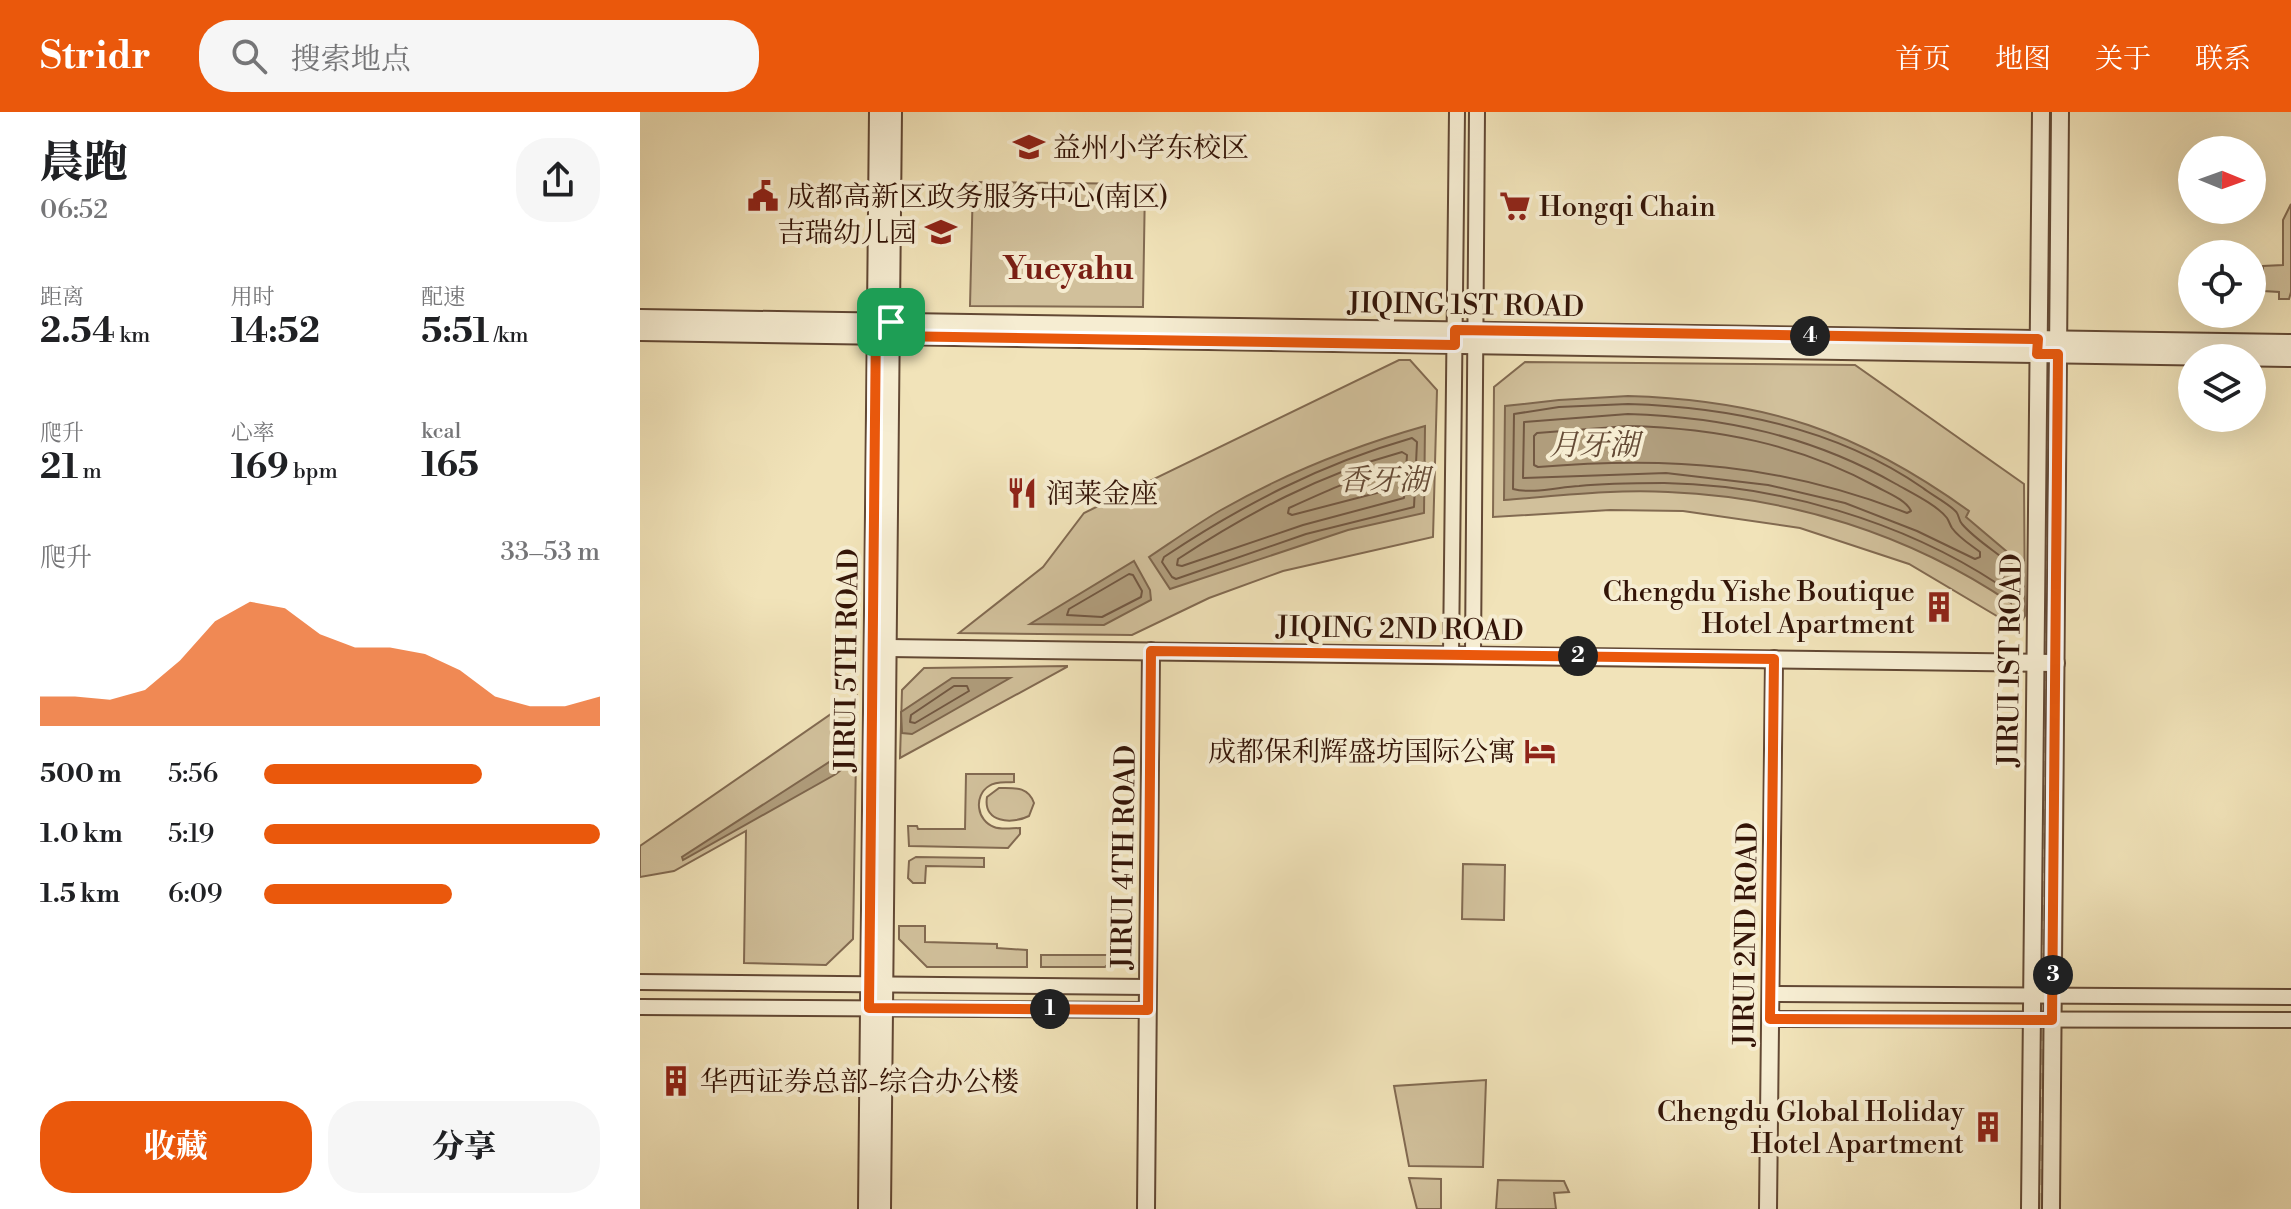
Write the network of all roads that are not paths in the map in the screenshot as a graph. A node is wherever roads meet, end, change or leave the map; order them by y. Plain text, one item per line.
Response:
1 (878, 112) edge
2 (893, 112) edge
3 (1457, 112) edge
4 (1477, 112) edge
5 (2041, 112) edge
6 (2060, 112) edge
7 (640, 318) edge
8 (883, 329) junction
9 (640, 332) edge
10 (1455, 338) junction
11 (1476, 338) junction
12 (2291, 343) edge
13 (2038, 347) junction
14 (2058, 347) junction
15 (2291, 358) edge
16 (888, 648) junction
17 (1151, 651) junction
18 (1451, 655) junction
19 (1473, 655) junction
20 (1774, 659) junction
21 (2035, 662) junction
22 (2056, 663) junction
23 (640, 982) edge
24 (877, 984) junction
25 (1148, 987) junction
26 (1770, 994) junction
27 (2032, 996) junction
28 (2053, 997) junction
29 (2291, 997) edge
30 (640, 1007) edge
31 (876, 1008) junction
32 (1148, 1010) junction
33 (1770, 1019) junction
34 (2031, 1020) junction
35 (2052, 1020) junction
36 (2291, 1020) edge
37 (867, 1209) edge
38 (882, 1209) edge
39 (1146, 1209) edge
40 (1768, 1209) edge
41 (2030, 1209) edge
42 (2051, 1209) edge

1 - 8 street, JIRUI 5TH ROAD
2 - 8 street, JIRUI 5TH ROAD
3 - 10 street
4 - 11 street
5 - 13 street, JIRUI 1ST ROAD
6 - 14 street, JIRUI 1ST ROAD
7 - 8 street, JIQING 1ST ROAD
8 - 9 street, JIQING 1ST ROAD
8 - 10 street, JIQING 1ST ROAD
8 - 16 street, JIRUI 5TH ROAD
8 - 24 street, JIRUI 5TH ROAD
10 - 11 street, JIQING 1ST ROAD
10 - 18 street
11 - 13 street, JIQING 1ST ROAD
11 - 19 street
12 - 14 street, JIQING 1ST ROAD
13 - 14 street, JIQING 1ST ROAD
13 - 21 street, JIRUI 1ST ROAD
14 - 15 street, JIQING 1ST ROAD
14 - 22 street, JIRUI 1ST ROAD
16 - 17 street, JIQING 2ND ROAD
16 - 24 street, JIRUI 5TH ROAD
17 - 18 street, JIQING 2ND ROAD
17 - 25 street, JIRUI 4TH ROAD
18 - 19 street, JIQING 2ND ROAD
19 - 20 street, JIQING 2ND ROAD
20 - 21 street, JIQING 2ND ROAD
20 - 26 street, JIRUI 2ND ROAD
21 - 22 street, JIQING 2ND ROAD
21 - 27 street, JIRUI 1ST ROAD
22 - 28 street, JIRUI 1ST ROAD
23 - 24 street
24 - 25 street
24 - 31 street, JIRUI 5TH ROAD
25 - 32 street, JIRUI 4TH ROAD
26 - 27 street
26 - 33 street, JIRUI 2ND ROAD
27 - 28 street
27 - 34 street, JIRUI 1ST ROAD
28 - 29 street
28 - 35 street, JIRUI 1ST ROAD
30 - 31 street
31 - 32 street
31 - 37 street, JIRUI 5TH ROAD
31 - 38 street, JIRUI 5TH ROAD
32 - 39 street, JIRUI 4TH ROAD
33 - 34 street
33 - 40 street, JIRUI 2ND ROAD
34 - 35 street
34 - 41 street, JIRUI 1ST ROAD
35 - 36 street
35 - 42 street, JIRUI 1ST ROAD

